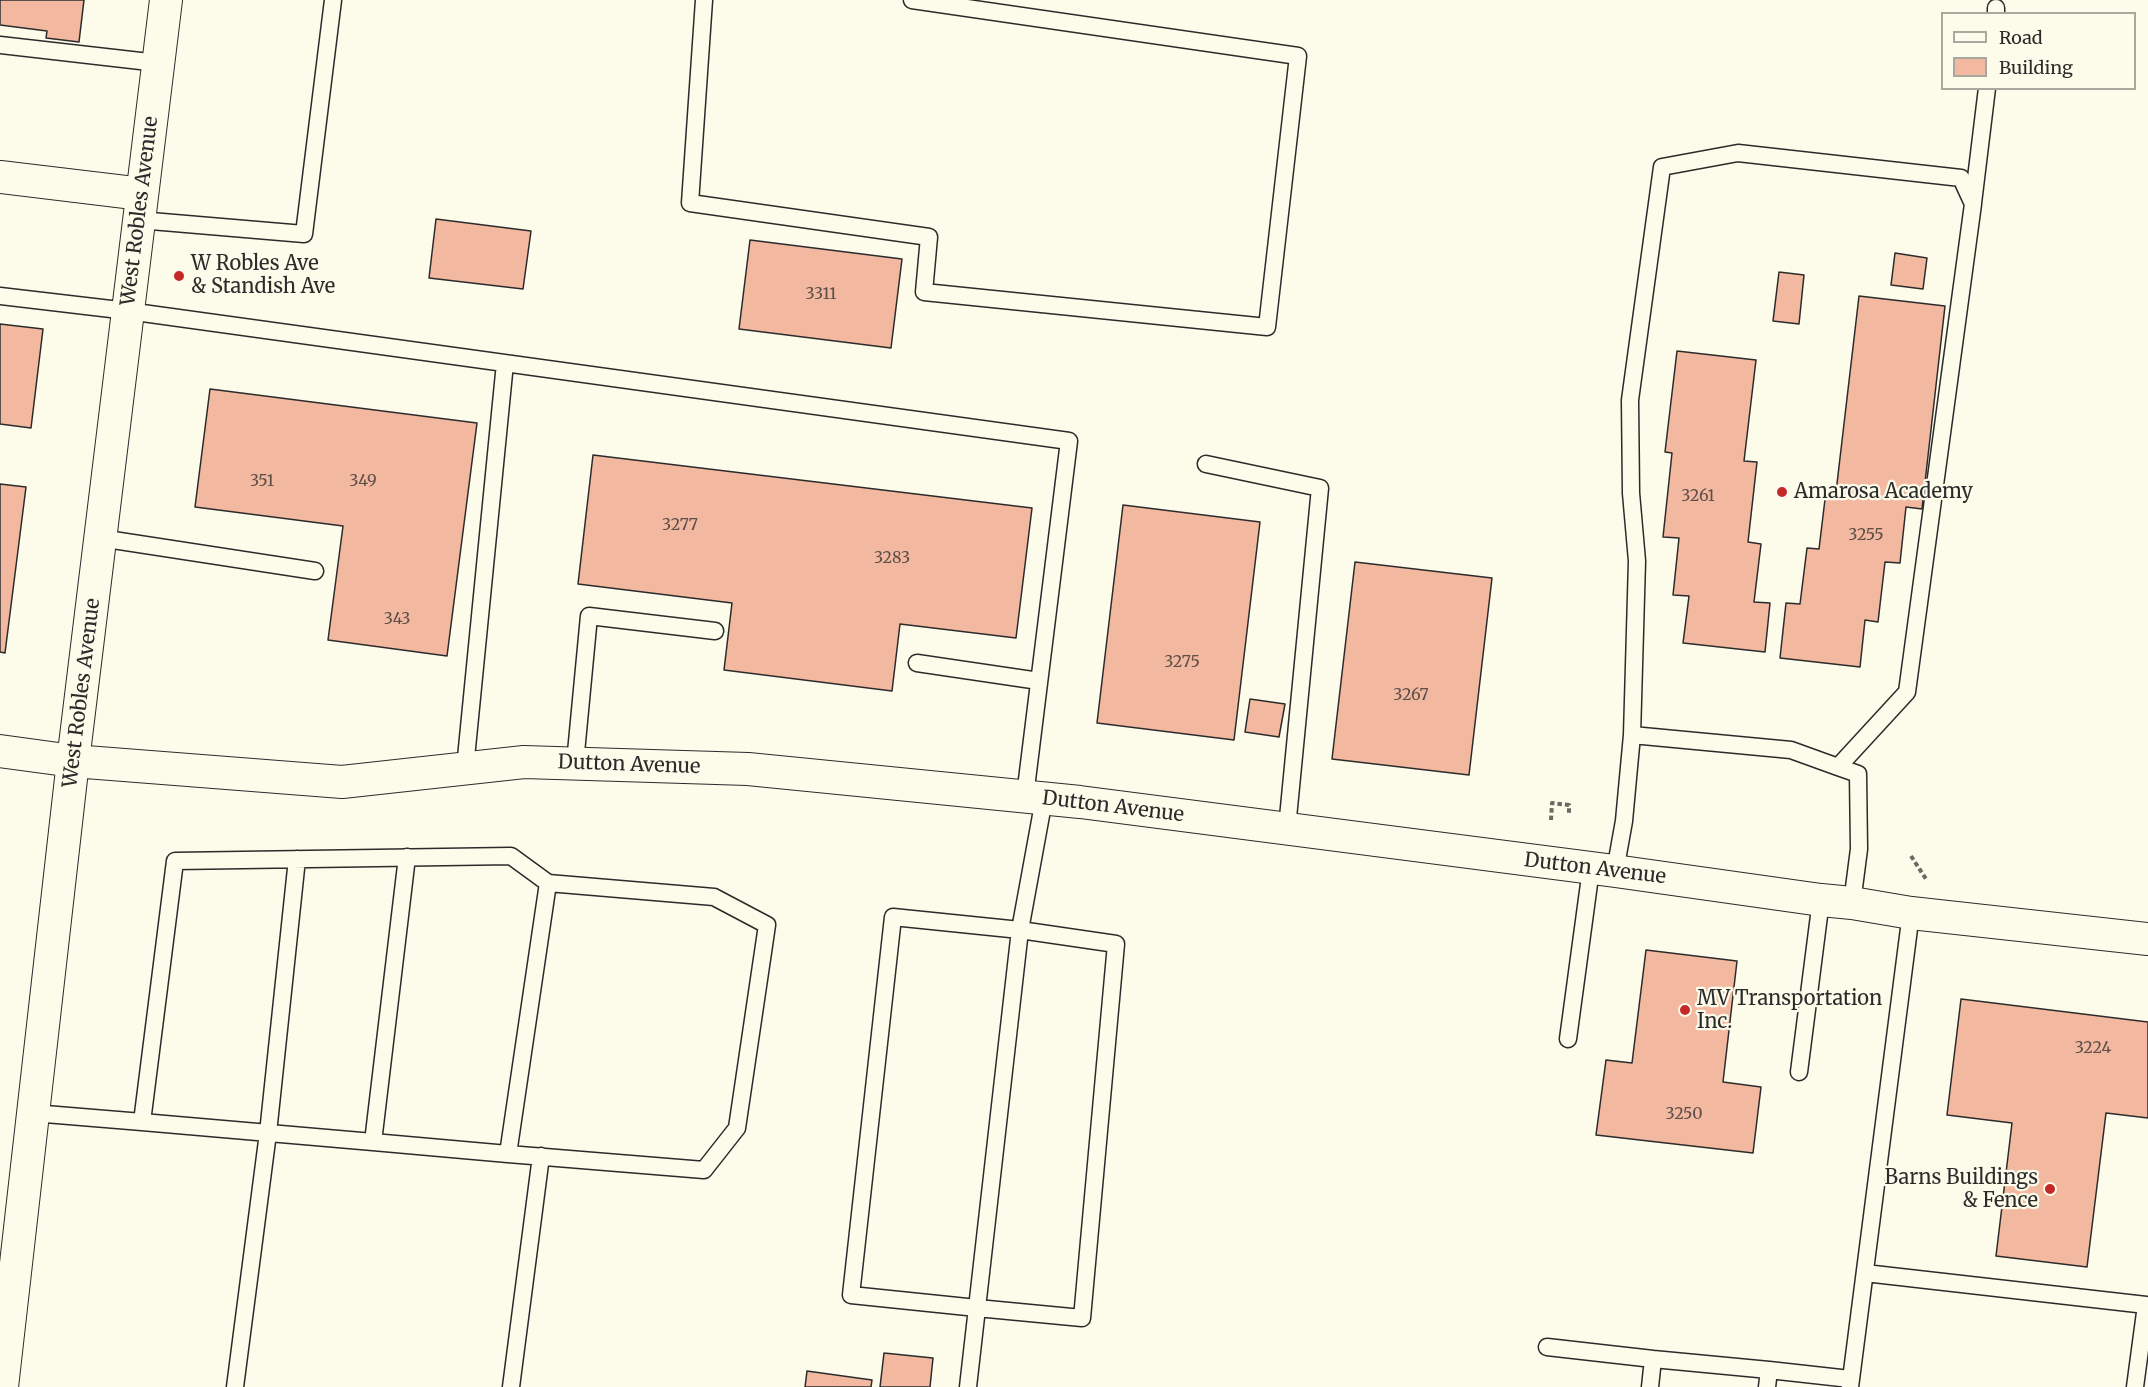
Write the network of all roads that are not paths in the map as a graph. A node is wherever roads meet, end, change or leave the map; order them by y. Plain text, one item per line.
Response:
1 (166, 0) edge
2 (333, 0) edge
3 (704, 0) edge
4 (912, 0) edge
5 (0, 45) edge
6 (158, 63) junction
7 (1987, 90) edge
8 (0, 177) edge
9 (1973, 204) junction
10 (141, 207) junction
11 (0, 296) edge
12 (128, 311) junction
13 (505, 363) junction
14 (1206, 464) dead end
15 (100, 538) junction
16 (315, 571) dead end
17 (716, 631) dead end
18 (917, 663) dead end
19 (1039, 681) junction
20 (1632, 735) junction
21 (0, 752) edge
22 (73, 761) junction
23 (575, 763) junction
24 (1838, 767) junction
25 (465, 768) junction
26 (1034, 798) junction
27 (1287, 828) junction
28 (407, 858) junction
29 (297, 859) junction
30 (1603, 870) junction
31 (548, 883) junction
32 (1821, 900) junction
33 (1852, 903) junction
34 (1911, 913) junction
35 (1020, 930) junction
36 (2148, 939) edge
37 (1568, 1039) dead end
38 (1799, 1072) dead end
39 (33, 1113) junction
40 (142, 1122) junction
41 (268, 1133) junction
42 (373, 1142) junction
43 (508, 1154) junction
44 (541, 1156) junction
45 (1865, 1273) junction
46 (977, 1308) junction
47 (4, 1335) edge
48 (1547, 1347) dead end
49 (1653, 1359) junction
50 (1768, 1379) edge
51 (1850, 1383) edge
52 (2, 1387) edge
53 (235, 1387) edge
54 (511, 1387) edge
55 (968, 1387) edge
56 (1650, 1387) edge
57 (2135, 1387) edge

1 - 6 street, West Robles Avenue
2 - 10 lane
3 - 4 lane
5 - 6 lane
6 - 10 street, West Robles Avenue
7 - 9 lane
8 - 10 street
9 - 20 lane
9 - 24 lane
10 - 12 street, West Robles Avenue
11 - 12 lane
12 - 13 lane
12 - 15 street, West Robles Avenue
13 - 19 lane
13 - 25 lane
14 - 27 lane
15 - 16 lane
15 - 22 street, West Robles Avenue
17 - 23 lane
18 - 19 lane
19 - 26 lane
20 - 24 lane
20 - 30 lane
21 - 22 street, Dutton Avenue
22 - 25 street, Dutton Avenue
22 - 39 street, West Robles Avenue
23 - 25 street, Dutton Avenue
23 - 26 street, Dutton Avenue
24 - 33 lane
26 - 27 street, Dutton Avenue
26 - 35 lane
27 - 30 street, Dutton Avenue
28 - 29 lane
28 - 31 lane
28 - 42 lane
29 - 40 lane
29 - 41 lane
30 - 32 street, Dutton Avenue
30 - 37 lane
31 - 43 lane
31 - 44 lane
32 - 33 street, Dutton Avenue
32 - 38 lane
33 - 34 street, Dutton Avenue
34 - 36 street, Dutton Avenue
34 - 45 lane
35 - 46 lane
35 - 46 lane
35 - 46 lane
39 - 40 lane
39 - 47 street, West Robles Avenue
40 - 41 lane
41 - 42 lane
41 - 53 lane
42 - 43 lane
43 - 44 lane
44 - 54 lane
45 - 51 lane
45 - 57 lane
46 - 55 lane
47 - 52 street, West Robles Avenue
48 - 49 lane
49 - 50 lane
49 - 56 lane
50 - 51 lane

